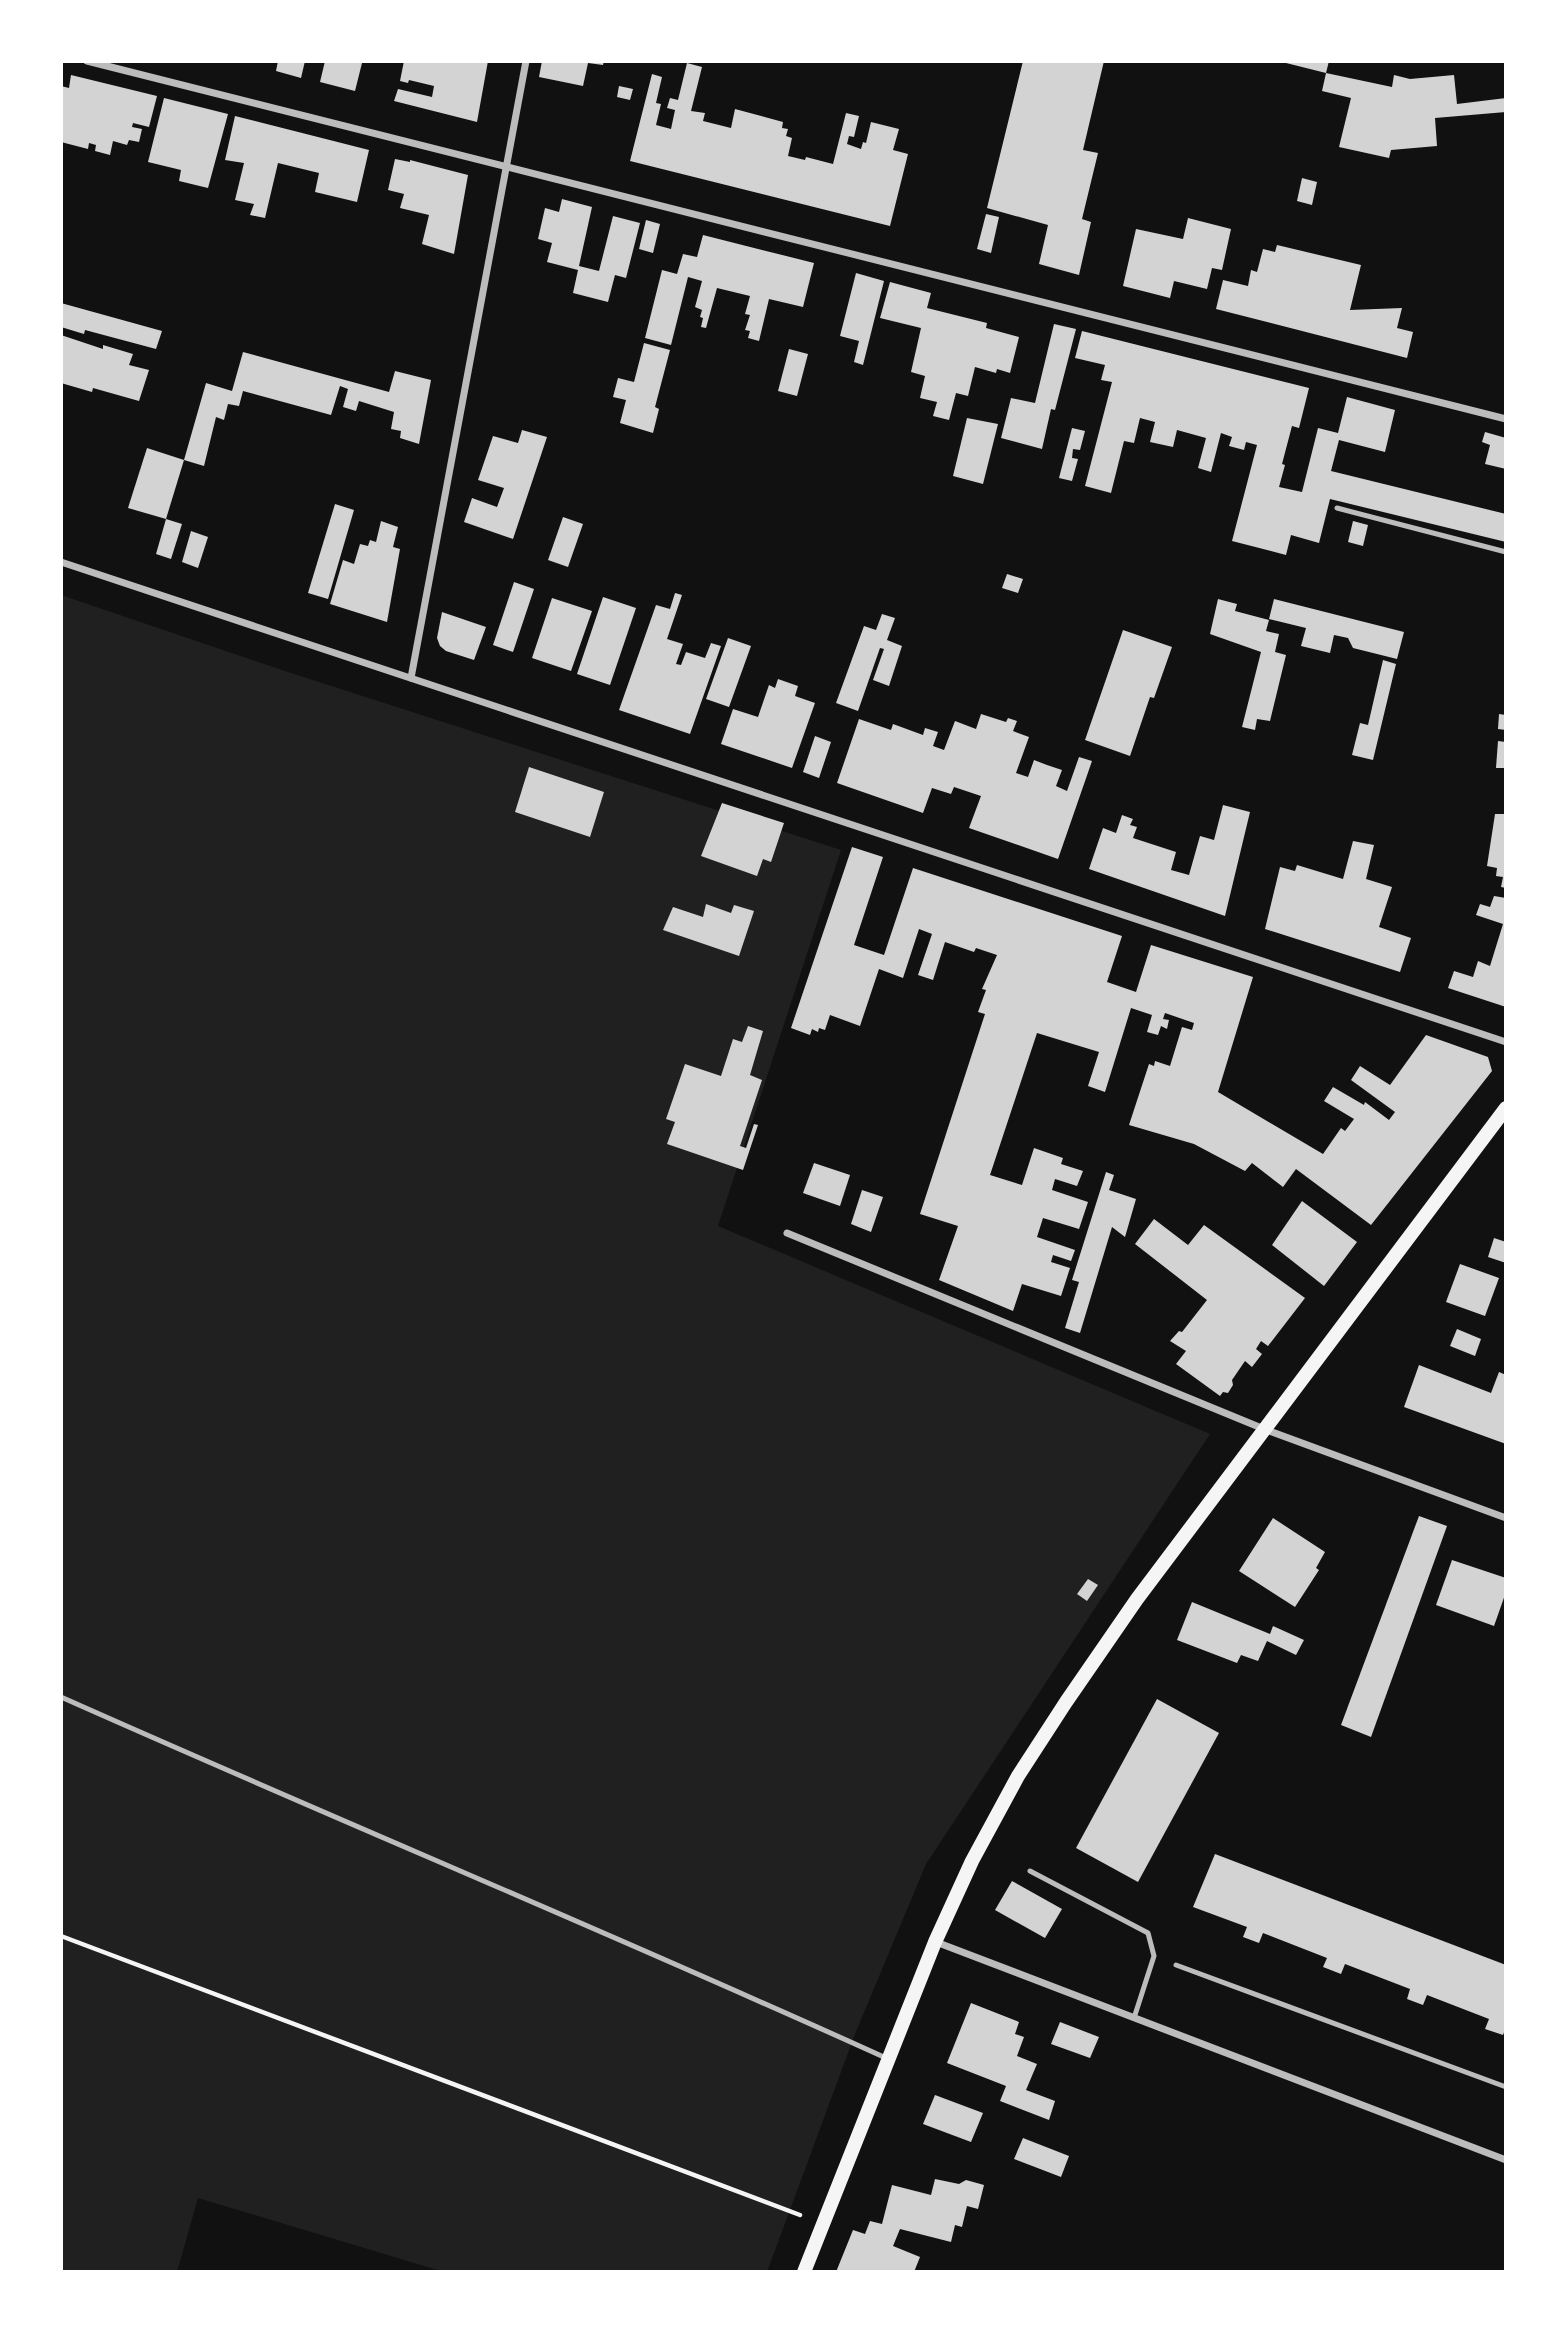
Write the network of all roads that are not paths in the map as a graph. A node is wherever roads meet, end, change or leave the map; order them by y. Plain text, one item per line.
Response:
1 (87, 61) edge
2 (526, 61) edge
3 (507, 167) junction
4 (1506, 419) edge
5 (1337, 508) dead end
6 (1506, 552) edge
7 (61, 562) edge
8 (411, 678) junction
9 (1506, 1042) edge
10 (1506, 1108) edge
11 (788, 1233) dead end
12 (1264, 1429) junction
13 (1506, 1518) edge
14 (61, 1698) edge
15 (1030, 1871) dead end
16 (935, 1942) junction
17 (1176, 1965) dead end
18 (1134, 2018) junction
19 (889, 2059) junction
20 (1506, 2087) edge
21 (1506, 2160) edge
22 (804, 2272) edge

1 - 3 street
2 - 3 street
3 - 4 street
3 - 8 street
5 - 6 lane
7 - 8 street
8 - 9 street
10 - 12 main road
11 - 12 street
12 - 13 street
12 - 16 main road
14 - 19 lane
15 - 18 lane
16 - 18 street
16 - 19 main road
17 - 20 lane
18 - 21 street
19 - 22 main road

